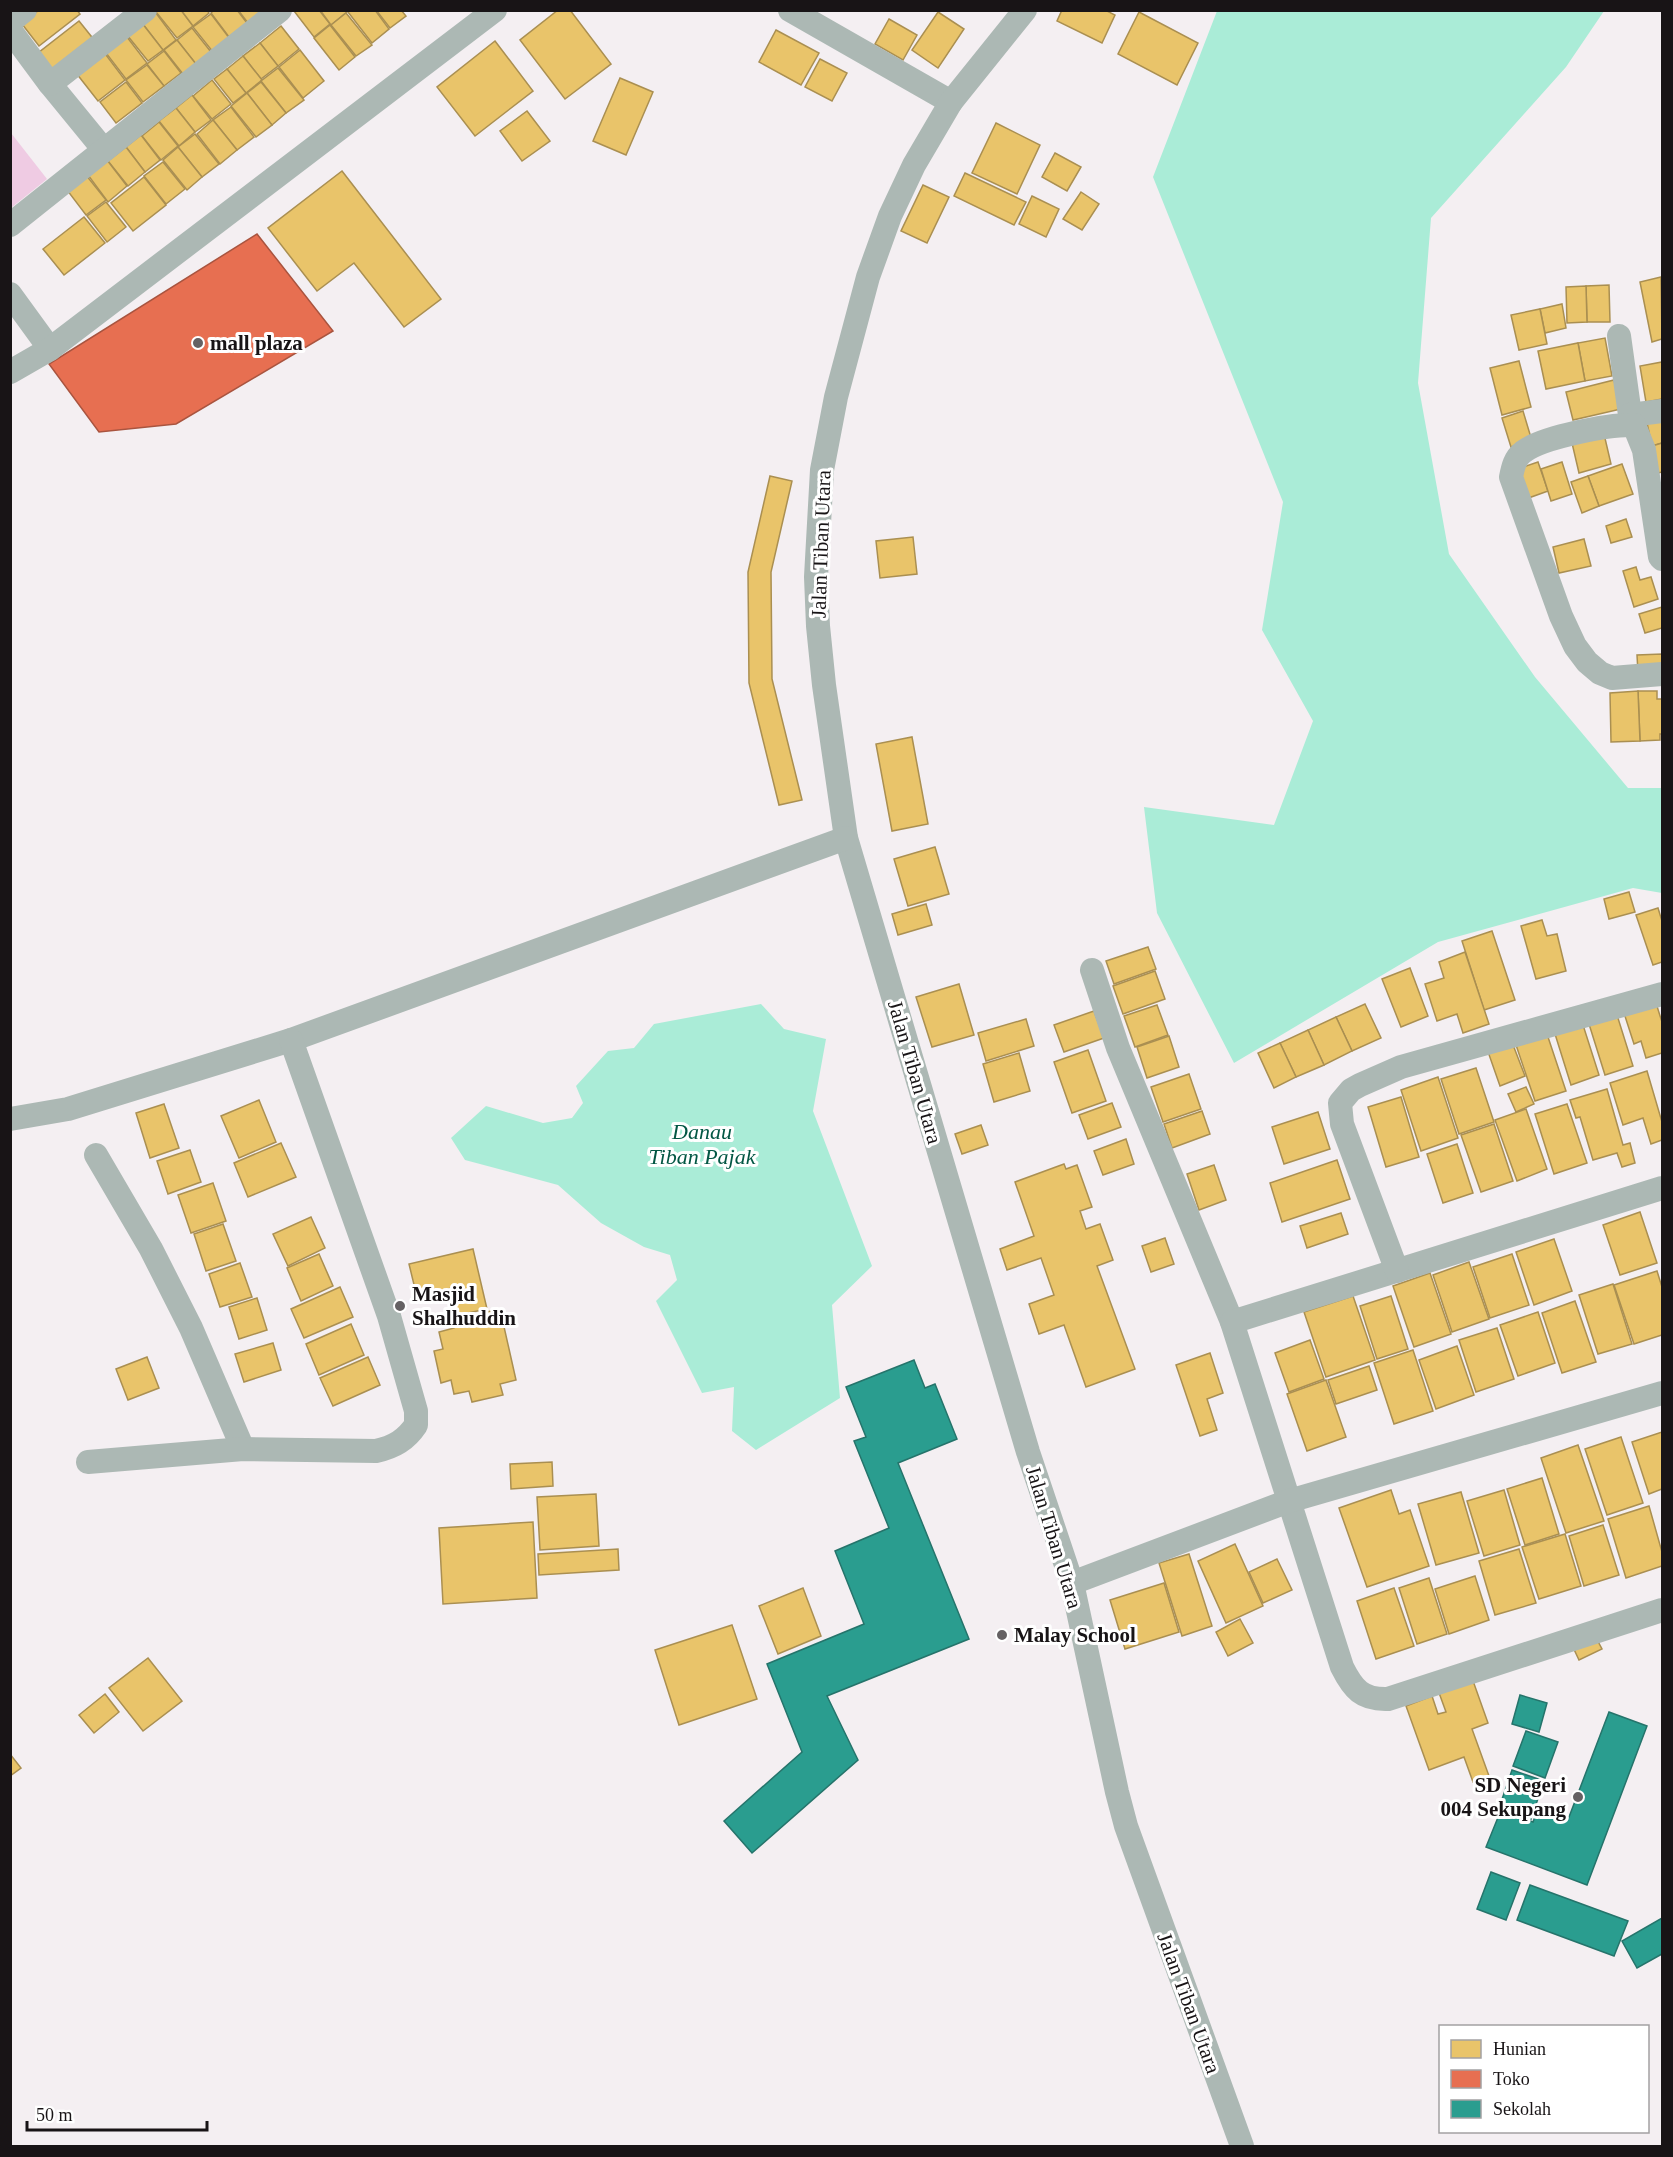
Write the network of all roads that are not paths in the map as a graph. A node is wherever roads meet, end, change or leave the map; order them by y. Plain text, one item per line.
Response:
1 (25, 10) edge
2 (145, 10) edge
3 (280, 10) edge
4 (495, 10) edge
5 (790, 10) edge
6 (1025, 10) edge
7 (10, 22) edge
8 (10, 30) edge
9 (50, 84) junction
10 (951, 102) junction
11 (104, 150) junction
12 (10, 225) edge
13 (10, 294) edge
14 (1619, 336) dead end
15 (50, 349) junction
16 (10, 372) edge
17 (1662, 411) edge
18 (1632, 420) junction
19 (1662, 560) edge
20 (1662, 674) edge
21 (846, 838) junction
22 (1092, 970) dead end
23 (1662, 994) edge
24 (291, 1040) junction
25 (10, 1119) edge
26 (96, 1155) dead end
27 (1662, 1188) edge
28 (1397, 1271) junction
29 (1232, 1322) junction
30 (1662, 1393) edge
31 (243, 1449) junction
32 (88, 1462) dead end
33 (1289, 1501) junction
34 (1072, 1583) junction
35 (1662, 1610) edge
36 (1242, 2146) edge

1 - 7 street
2 - 9 street
3 - 11 street
4 - 15 street
5 - 10 street
6 - 10 street, Jalan Tiban Utara
8 - 9 street
9 - 11 street
10 - 21 street, Jalan Tiban Utara
11 - 12 street
13 - 15 street
14 - 18 street
15 - 16 street
17 - 18 street
18 - 19 street
18 - 20 street
21 - 24 street
21 - 34 street, Jalan Tiban Utara
22 - 29 street
23 - 28 street
24 - 25 street
24 - 31 street
26 - 31 street
27 - 28 street
28 - 29 street
29 - 33 street
30 - 33 street
31 - 32 street
33 - 34 street
33 - 35 street
34 - 36 street, Jalan Tiban Utara

